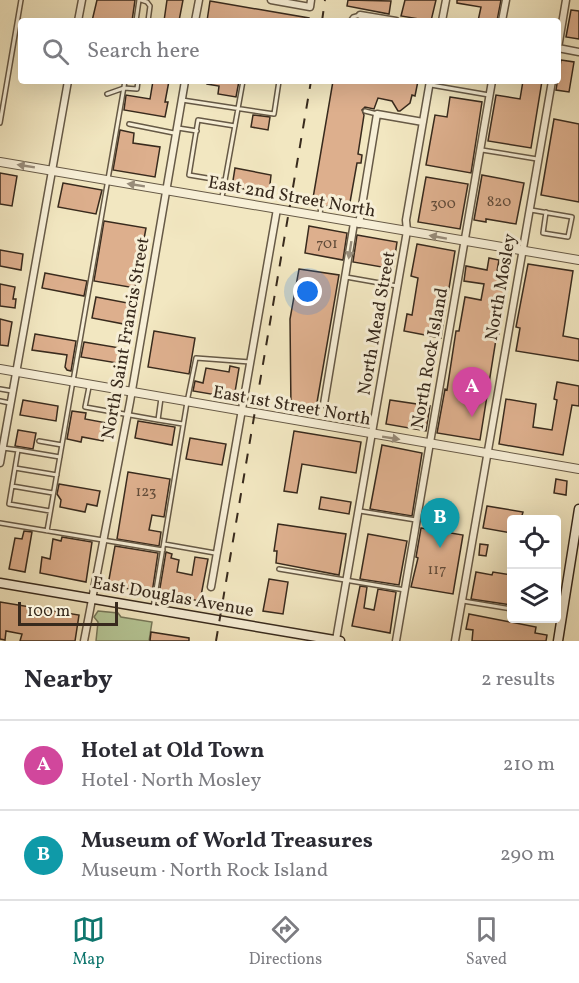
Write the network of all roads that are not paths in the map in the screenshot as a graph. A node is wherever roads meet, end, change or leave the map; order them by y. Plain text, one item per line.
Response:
1 (21, 0) edge
2 (82, 0) edge
3 (140, 0) edge
4 (199, 0) edge
5 (271, 0) edge
6 (446, 0) edge
7 (506, 0) edge
8 (566, 0) edge
9 (310, 3) edge
10 (360, 15) joint
11 (79, 18) edge
12 (137, 18) edge
13 (148, 18) edge
14 (196, 18) edge
15 (352, 18) edge
16 (370, 18) edge
17 (443, 18) edge
18 (503, 18) edge
19 (561, 30) edge
20 (561, 49) edge
21 (579, 52) edge
22 (67, 84) edge
23 (125, 84) edge
24 (138, 84) edge
25 (185, 84) edge
26 (242, 84) edge
27 (279, 84) edge
28 (429, 84) edge
29 (434, 84) edge
30 (491, 84) edge
31 (551, 84) edge
32 (124, 88) junction
33 (107, 94) dead end
34 (489, 94) junction
35 (182, 100) junction
36 (238, 108) junction
37 (365, 111) dead end
38 (377, 114) junction
39 (423, 122) junction
40 (0, 123) edge
41 (129, 124) dead end
42 (235, 126) junction
43 (177, 130) junction
44 (196, 130) junction
45 (480, 150) junction
46 (538, 160) junction
47 (0, 162) edge
48 (52, 171) junction
49 (108, 180) junction
50 (225, 181) junction
51 (166, 190) junction
52 (222, 200) junction
53 (321, 205) dead end
54 (277, 209) junction
55 (529, 210) junction
56 (546, 212) junction
57 (319, 216) junction
58 (357, 223) junction
59 (407, 231) junction
60 (465, 241) junction
61 (522, 250) junction
62 (579, 260) edge
63 (346, 276) junction
64 (397, 286) junction
65 (250, 362) junction
66 (0, 369) edge
67 (16, 372) junction
68 (73, 382) junction
69 (89, 385) junction
70 (0, 388) edge
71 (12, 391) junction
72 (131, 393) junction
73 (161, 398) junction
74 (0, 401) edge
75 (187, 402) junction
76 (10, 403) junction
77 (324, 404) dead end
78 (241, 412) junction
79 (128, 414) junction
80 (158, 420) junction
81 (183, 424) junction
82 (372, 435) junction
83 (39, 441) dead end
84 (430, 444) junction
85 (62, 445) junction
86 (3, 448) junction
87 (18, 450) junction
88 (486, 453) junction
89 (60, 457) junction
90 (0, 463) edge
91 (15, 468) junction
92 (579, 469) edge
93 (57, 475) junction
94 (12, 486) junction
95 (53, 493) junction
96 (579, 509) edge
97 (50, 511) junction
98 (358, 511) junction
99 (417, 520) junction
100 (0, 523) edge
101 (47, 531) junction
102 (577, 534) edge
103 (105, 540) junction
104 (164, 544) junction
105 (163, 550) junction
106 (576, 553) edge
107 (217, 554) junction
108 (279, 569) dead end
109 (346, 580) junction
110 (0, 583) edge
111 (211, 587) dead end
112 (405, 590) junction
113 (94, 599) junction
114 (462, 601) junction
115 (507, 608) edge
116 (561, 609) edge
117 (153, 610) junction
118 (559, 623) edge
119 (305, 638) edge
120 (84, 641) edge
121 (338, 641) edge
122 (396, 641) edge
123 (455, 641) edge
124 (558, 641) edge

1 - 40 lane
2 - 11 street
3 - 12 lane
3 - 13 lane
4 - 14 street
5 - 9 street
6 - 17 street
7 - 18 street
8 - 19 street
10 - 15 lane
10 - 16 street
20 - 21 street
22 - 48 street
23 - 32 lane
24 - 32 lane
25 - 35 street, North Saint Francis Street
26 - 36 lane
27 - 36 lane
28 - 39 street, North Mead Street
29 - 34 lane
30 - 34 street, North Rock Island
31 - 46 street, North Mosley
32 - 33 lane
32 - 49 lane
34 - 45 street, North Rock Island
35 - 36 lane
35 - 43 street, North Saint Francis Street
36 - 42 lane
37 - 38 lane
38 - 39 street
38 - 58 street
39 - 59 street, North Mead Street
41 - 43 lane
42 - 44 lane
42 - 50 lane
43 - 44 lane
43 - 51 street, North Saint Francis Street
44 - 50 lane
45 - 46 lane
45 - 60 street, North Rock Island
46 - 55 street, North Mosley
48 -> 47 street, East 2nd Street North
48 - 49 street, East 2nd Street North
48 - 67 street
51 -> 49 street, East 2nd Street North
49 - 68 lane
50 - 52 lane
51 - 52 street, East 2nd Street North
51 - 72 street, North Saint Francis Street
52 - 54 street, East 2nd Street North
53 - 57 lane
54 - 57 street, East 2nd Street North
54 - 65 street
55 - 56 lane
55 - 61 street, North Mosley
56 - 56 lane
57 - 58 street, East 2nd Street North
58 - 59 street, East 2nd Street North
58 -> 63 street
60 -> 59 street, East 2nd Street North
59 - 64 street, North Mead Street
60 - 61 street, East 2nd Street North
60 - 84 street, North Rock Island
61 - 62 street, East 2nd Street North
61 - 88 street, North Mosley
63 - 64 lane
63 - 77 street
64 - 82 street, North Mead Street
65 - 75 lane
65 - 78 street
66 - 67 street, East 1st Street North
67 - 68 street, East 1st Street North
67 - 71 street
68 - 69 street, East 1st Street North
68 - 85 lane
69 - 72 street, East 1st Street North
69 - 79 lane
70 - 71 lane
71 - 76 street
72 - 73 street, East 1st Street North
72 - 79 street, North Saint Francis Street
73 - 75 street, East 1st Street North
73 - 80 lane
74 - 76 lane
75 - 78 street, East 1st Street North
75 - 81 lane
76 - 86 street
78 - 82 street, East 1st Street North
78 - 107 street
79 - 80 lane
79 - 103 street, North Saint Francis Street
80 - 81 lane
81 - 104 lane
82 -> 84 street, East 1st Street North
82 - 98 street, North Mead Street
83 - 85 lane
84 - 88 street, East 1st Street North
84 - 99 street, North Rock Island
85 - 89 lane
86 - 87 lane
86 - 90 street
87 - 89 lane
87 - 91 lane
88 - 92 street, East 1st Street North
88 - 114 street, North Mosley
89 - 93 lane
91 - 93 lane
91 - 94 lane
93 - 95 lane
94 - 95 lane
94 - 97 lane
95 - 97 lane
96 - 102 main road
97 - 101 lane
98 - 99 lane
98 - 109 street, North Mead Street
99 - 112 street, North Rock Island
100 - 101 lane
101 - 103 lane
102 - 106 main road
103 - 105 lane
103 - 113 street, North Saint Francis Street
104 - 105 lane
104 - 107 lane
105 - 117 lane
106 - 116 main road
107 - 111 street
108 - 109 lane
109 - 112 lane
109 - 121 street, North Mead Street
110 - 113 main road, East Douglas Avenue
112 - 122 street, North Rock Island
113 - 117 main road, East Douglas Avenue
113 - 120 street, North Saint Francis Street
114 - 115 lane
114 - 123 street, North Mosley
117 - 119 main road, East Douglas Avenue
118 - 124 main road
119 - 121 main road, East Douglas Avenue

